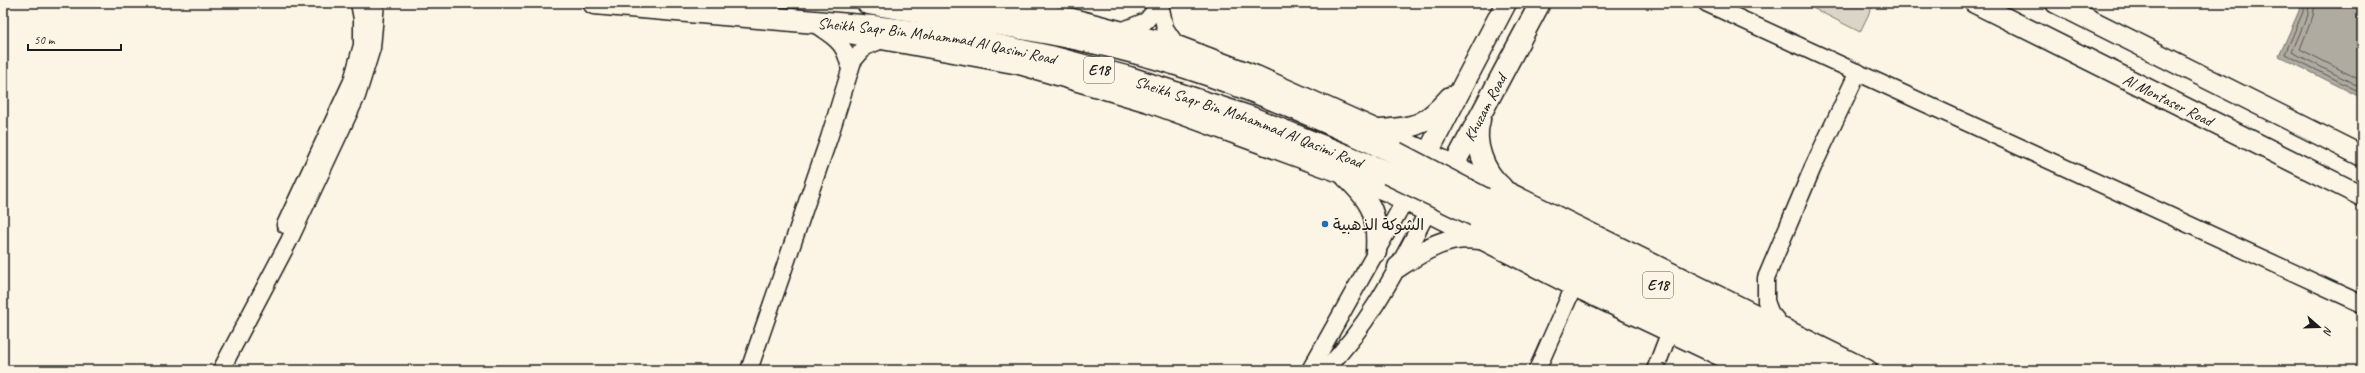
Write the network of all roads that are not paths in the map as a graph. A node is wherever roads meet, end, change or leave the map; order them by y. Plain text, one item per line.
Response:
1 (359, 3) edge
2 (376, 3) edge
3 (594, 3) edge
4 (868, 3) edge
5 (965, 3) edge
6 (1160, 3) edge
7 (1506, 3) edge
8 (1540, 3) edge
9 (1706, 3) edge
10 (1975, 3) edge
11 (2056, 3) edge
12 (797, 22) junction
13 (820, 27) junction
14 (1121, 31) junction
15 (882, 40) junction
16 (1177, 46) junction
17 (850, 70) junction
18 (1858, 72) junction
19 (1465, 81) junction
20 (1485, 105) junction
21 (1378, 131) junction
22 (1428, 153) junction
23 (2362, 156) edge
24 (1392, 163) junction
25 (1454, 166) junction
26 (1340, 172) junction
27 (1511, 194) junction
28 (2362, 196) edge
29 (1405, 200) junction
30 (1479, 207) junction
31 (1428, 212) junction
32 (1483, 240) junction
33 (1376, 252) junction
34 (1398, 267) junction
35 (1574, 286) junction
36 (2362, 304) edge
37 (1785, 330) junction
38 (1670, 331) junction
39 (211, 370) edge
40 (221, 370) edge
41 (749, 370) edge
42 (1310, 370) edge
43 (1325, 370) edge
44 (1537, 370) edge
45 (1655, 370) edge
46 (1751, 370) edge
47 (1791, 370) edge
48 (1833, 370) edge
49 (1867, 370) edge

1 - 39 street
2 - 40 street
3 - 12 highway, Sheikh Saqr Bin Mohammad Al Qasimi Road / E18
4 - 24 highway, Sheikh Saqr Bin Mohammad Al Qasimi Road / E18
5 - 14 main road
6 - 14 street
6 - 16 street
7 - 19 main road, Khuzam Road
8 - 20 main road, Khuzam Road
9 - 18 street
10 - 28 main road, Al Montaser Road
11 - 23 main road
12 - 13 main road
12 - 24 highway, Sheikh Saqr Bin Mohammad Al Qasimi Road / E18
13 - 15 main road
13 - 17 street
14 - 16 main road
15 - 17 street
15 - 26 main road
16 - 21 main road
17 - 41 street
18 - 36 street
18 - 37 street
19 - 21 main road
19 - 22 main road, Khuzam Road
20 - 25 main road, Khuzam Road
20 - 27 main road
21 - 22 main road
22 - 25 main road
22 - 29 main road, Khuzam Road
24 - 30 highway, Sheikh Saqr Bin Mohammad Al Qasimi Road / E18, bridge
25 - 27 main road
25 - 31 main road, Khuzam Road
26 - 29 main road
26 - 33 main road
27 - 37 main road
29 - 31 main road
29 - 33 street
30 - 47 highway, Sheikh Saqr Bin Mohammad Al Qasimi Road / E18
30 - 48 highway, Sheikh Saqr Bin Mohammad Al Qasimi Road / E18
31 - 32 main road
31 - 34 street
32 - 34 main road
32 - 35 main road
33 - 42 street
34 - 43 street
35 - 38 main road
35 - 44 street
37 - 49 main road
38 - 45 street
38 - 46 main road

